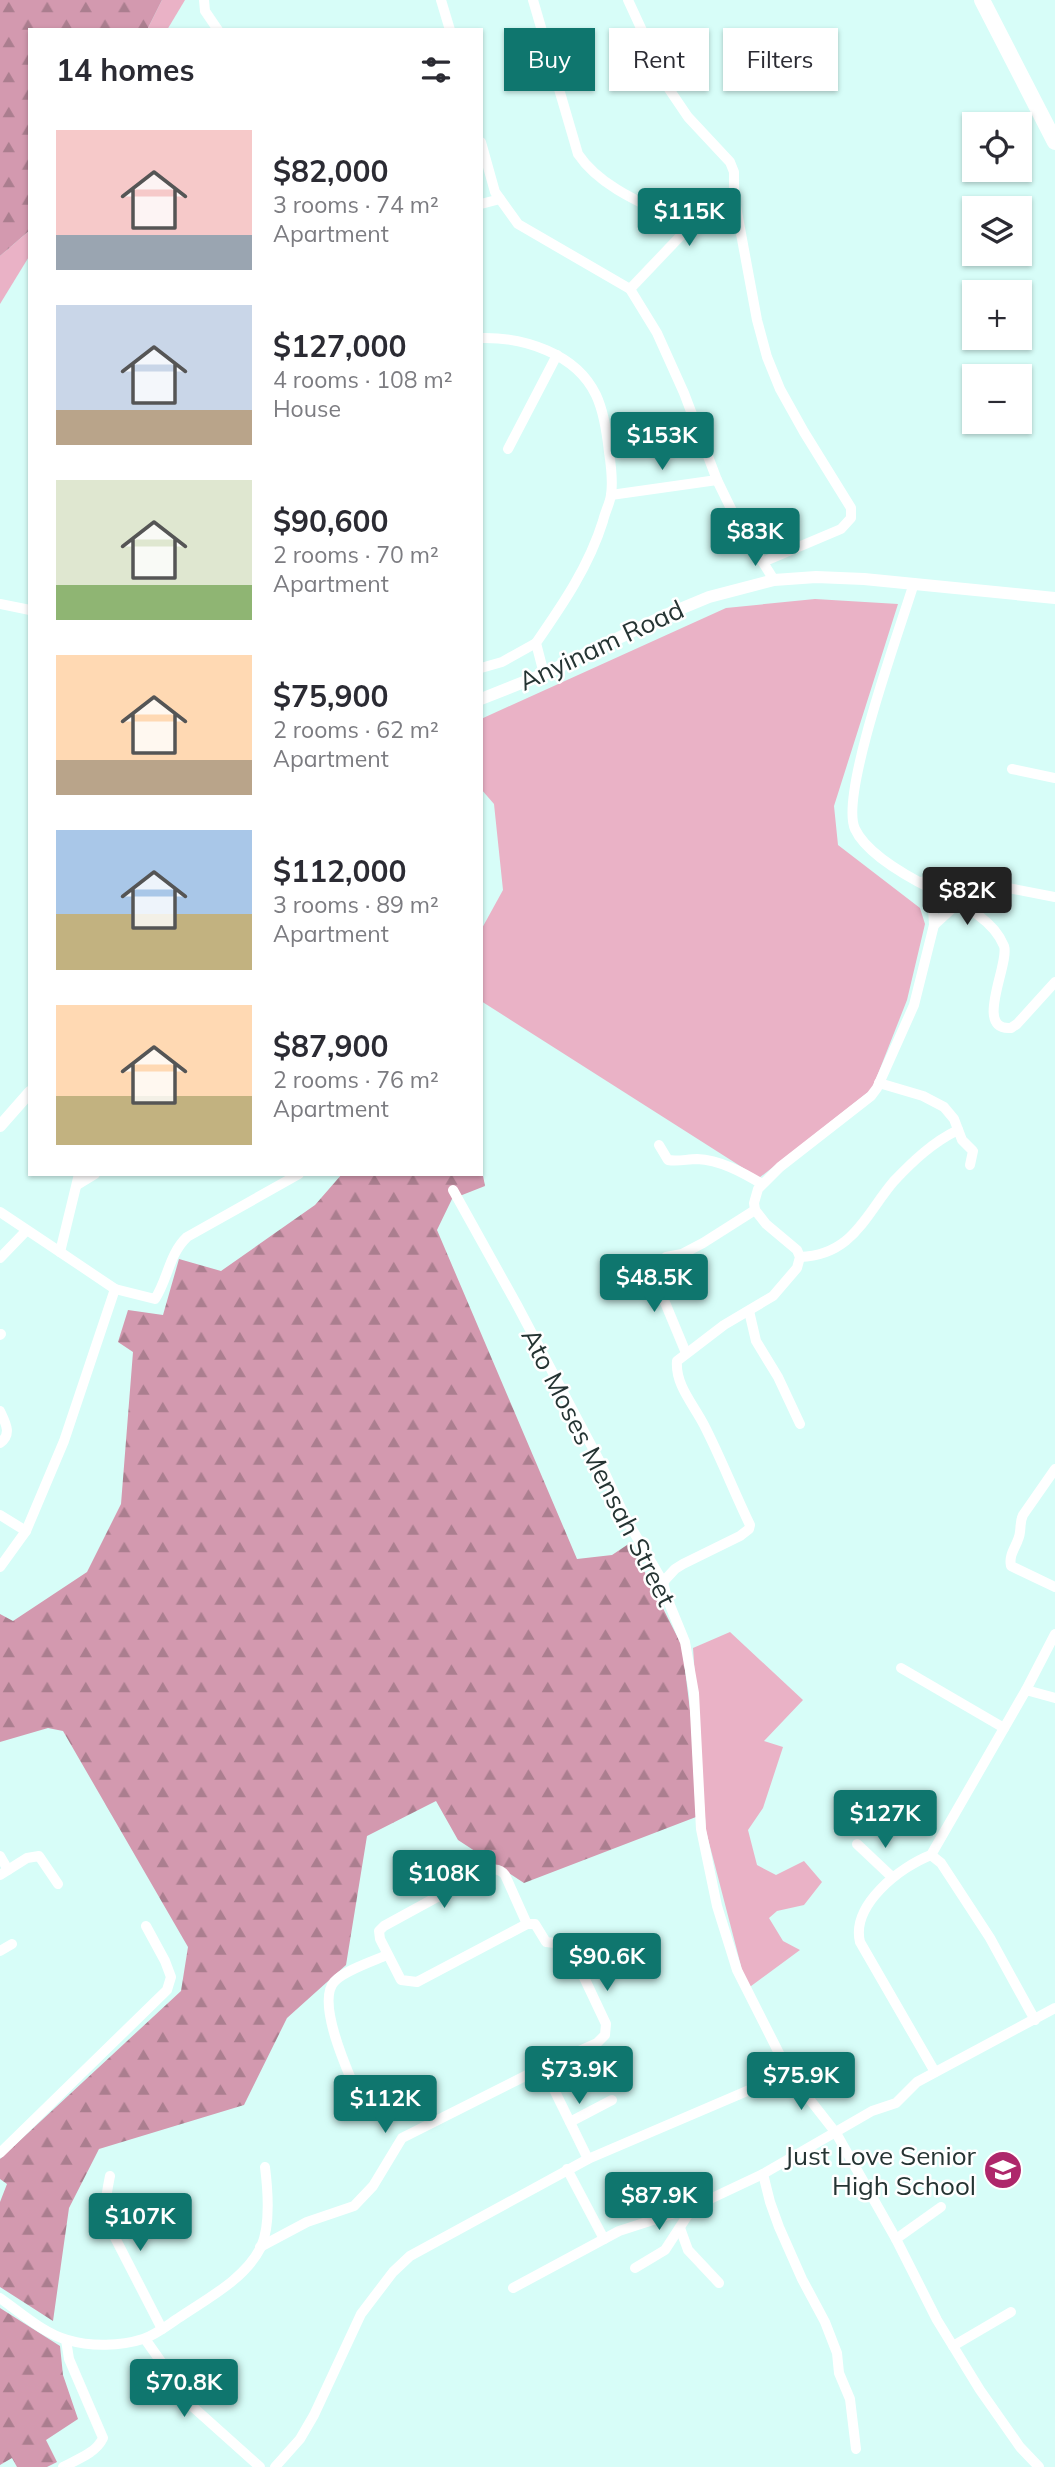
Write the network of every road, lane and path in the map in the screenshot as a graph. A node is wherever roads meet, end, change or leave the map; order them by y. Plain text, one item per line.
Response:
1 (204, 0) edge
2 (441, 0) edge
3 (533, 0) edge
4 (628, 0) edge
5 (982, 0) edge
6 (217, 28) edge
7 (449, 28) edge
8 (1055, 142) edge
9 (483, 149) edge
10 (734, 191) junction
11 (500, 199) junction
12 (483, 203) edge
13 (690, 226) junction
14 (630, 289) junction
15 (483, 338) edge
16 (557, 355) junction
17 (508, 449) dead end
18 (717, 480) junction
19 (611, 495) junction
20 (763, 562) junction
21 (774, 580) junction
22 (914, 583) junction
23 (1055, 598) edge
24 (0, 604) edge
25 (28, 610) edge
26 (536, 643) junction
27 (483, 667) edge
28 (544, 674) junction
29 (483, 698) edge
30 (1012, 769) dead end
31 (1055, 778) edge
32 (920, 882) junction
33 (932, 889) junction
34 (1055, 897) edge
35 (959, 902) junction
36 (934, 925) junction
37 (1055, 982) edge
38 (879, 1083) junction
39 (28, 1094) edge
40 (0, 1126) edge
41 (958, 1130) junction
42 (659, 1145) dead end
43 (970, 1164) dead end
44 (295, 1176) edge
45 (78, 1180) edge
46 (762, 1184) junction
47 (453, 1190) dead end
48 (755, 1210) junction
49 (0, 1212) edge
50 (26, 1231) junction
51 (60, 1252) junction
52 (800, 1257) junction
53 (0, 1258) edge
54 (115, 1289) junction
55 (749, 1311) junction
56 (686, 1353) junction
57 (0, 1411) edge
58 (800, 1424) dead end
59 (0, 1443) edge
60 (1055, 1469) edge
61 (0, 1515) edge
62 (26, 1531) junction
63 (0, 1567) edge
64 (663, 1582) junction
65 (1055, 1587) edge
66 (1055, 1634) edge
67 (901, 1668) dead end
68 (1026, 1690) junction
69 (1055, 1698) edge
70 (1004, 1728) junction
71 (857, 1844) dead end
72 (931, 1855) junction
73 (0, 1856) edge
74 (4, 1872) edge
75 (892, 1877) junction
76 (58, 1884) dead end
77 (527, 1924) junction
78 (146, 1926) dead end
79 (12, 1944) dead end
80 (0, 1951) edge
81 (387, 1955) junction
82 (1055, 2008) edge
83 (1035, 2020) junction
84 (543, 2067) junction
85 (934, 2072) junction
86 (789, 2073) junction
87 (354, 2086) dead end
88 (612, 2100) dead end
89 (570, 2122) junction
90 (836, 2133) junction
91 (0, 2153) edge
92 (588, 2159) junction
93 (265, 2167) dead end
94 (567, 2169) junction
95 (763, 2174) junction
96 (110, 2176) dead end
97 (693, 2207) junction
98 (941, 2207) dead end
99 (680, 2228) junction
100 (604, 2239) junction
101 (896, 2239) junction
102 (261, 2247) junction
103 (635, 2268) dead end
104 (719, 2283) dead end
105 (513, 2288) dead end
106 (0, 2298) edge
107 (1011, 2312) dead end
108 (162, 2329) junction
109 (145, 2339) junction
110 (66, 2340) junction
111 (953, 2346) junction
112 (856, 2449) dead end
113 (63, 2467) edge
114 (260, 2467) edge
115 (275, 2467) edge
116 (1038, 2467) edge

1 - 6 street
2 - 7 street
3 - 13 street
4 - 10 street
5 - 8 main road
9 - 11 street
10 - 13 street
10 - 20 street
11 - 12 street
11 - 14 street
13 - 14 street
14 - 18 street
15 - 16 street
16 - 17 street
16 - 19 street
18 - 19 street
18 - 20 street
19 - 26 street
20 - 21 street
21 - 22 street, Anyinam Road
21 - 28 street, Anyinam Road
22 - 23 street, Anyinam Road
22 - 32 street
24 - 25 street
26 - 27 street
26 - 28 street
28 - 29 street, Anyinam Road
30 - 31 street
32 - 33 street
32 - 34 street
33 - 35 street
33 - 36 street
35 - 36 street
35 - 37 street
36 - 38 street
38 - 41 street
38 - 46 street
39 - 40 street
41 - 43 street
41 - 52 street
42 - 46 street
44 - 54 street
45 - 51 street
46 - 48 street
47 - 64 street, Ato Moses Mensah Street
48 - 52 street
48 - 56 street
49 - 50 street
50 - 51 street
50 - 53 street
51 - 54 street
52 - 55 street
54 - 62 street
55 - 56 street
55 - 58 street
56 - 64 street
57 - 59 street
60 - 65 street
61 - 62 street
62 - 63 street
64 - 86 street, Ato Moses Mensah Street
66 - 68 street
67 - 70 street
68 - 69 street
68 - 70 street
70 - 72 street
71 - 75 street
72 - 75 street
72 - 83 street
73 - 74 street
74 - 76 street
75 - 85 street
77 - 81 street
77 - 81 street
77 - 84 street
78 - 91 street
79 - 80 street
81 - 87 street
82 - 83 street
83 - 85 street
84 - 89 street
84 - 102 street
85 - 90 street
86 - 90 street, Ato Moses Mensah Street
86 - 92 street
88 - 89 street
89 - 92 street
90 - 95 street
90 - 101 street, Ato Moses Mensah Street
92 - 94 street
93 - 102 street
94 - 100 street
94 - 115 street
95 - 97 street
95 - 112 street
96 - 108 street
97 - 99 street
97 - 100 street
98 - 101 street
99 - 103 street
99 - 104 street
100 - 105 street
101 - 111 street, Ato Moses Mensah Street
102 - 108 street
106 - 110 street
107 - 111 street
108 - 109 street
109 - 110 street
109 - 114 street
110 - 113 street
111 - 116 street, Ato Moses Mensah Street

